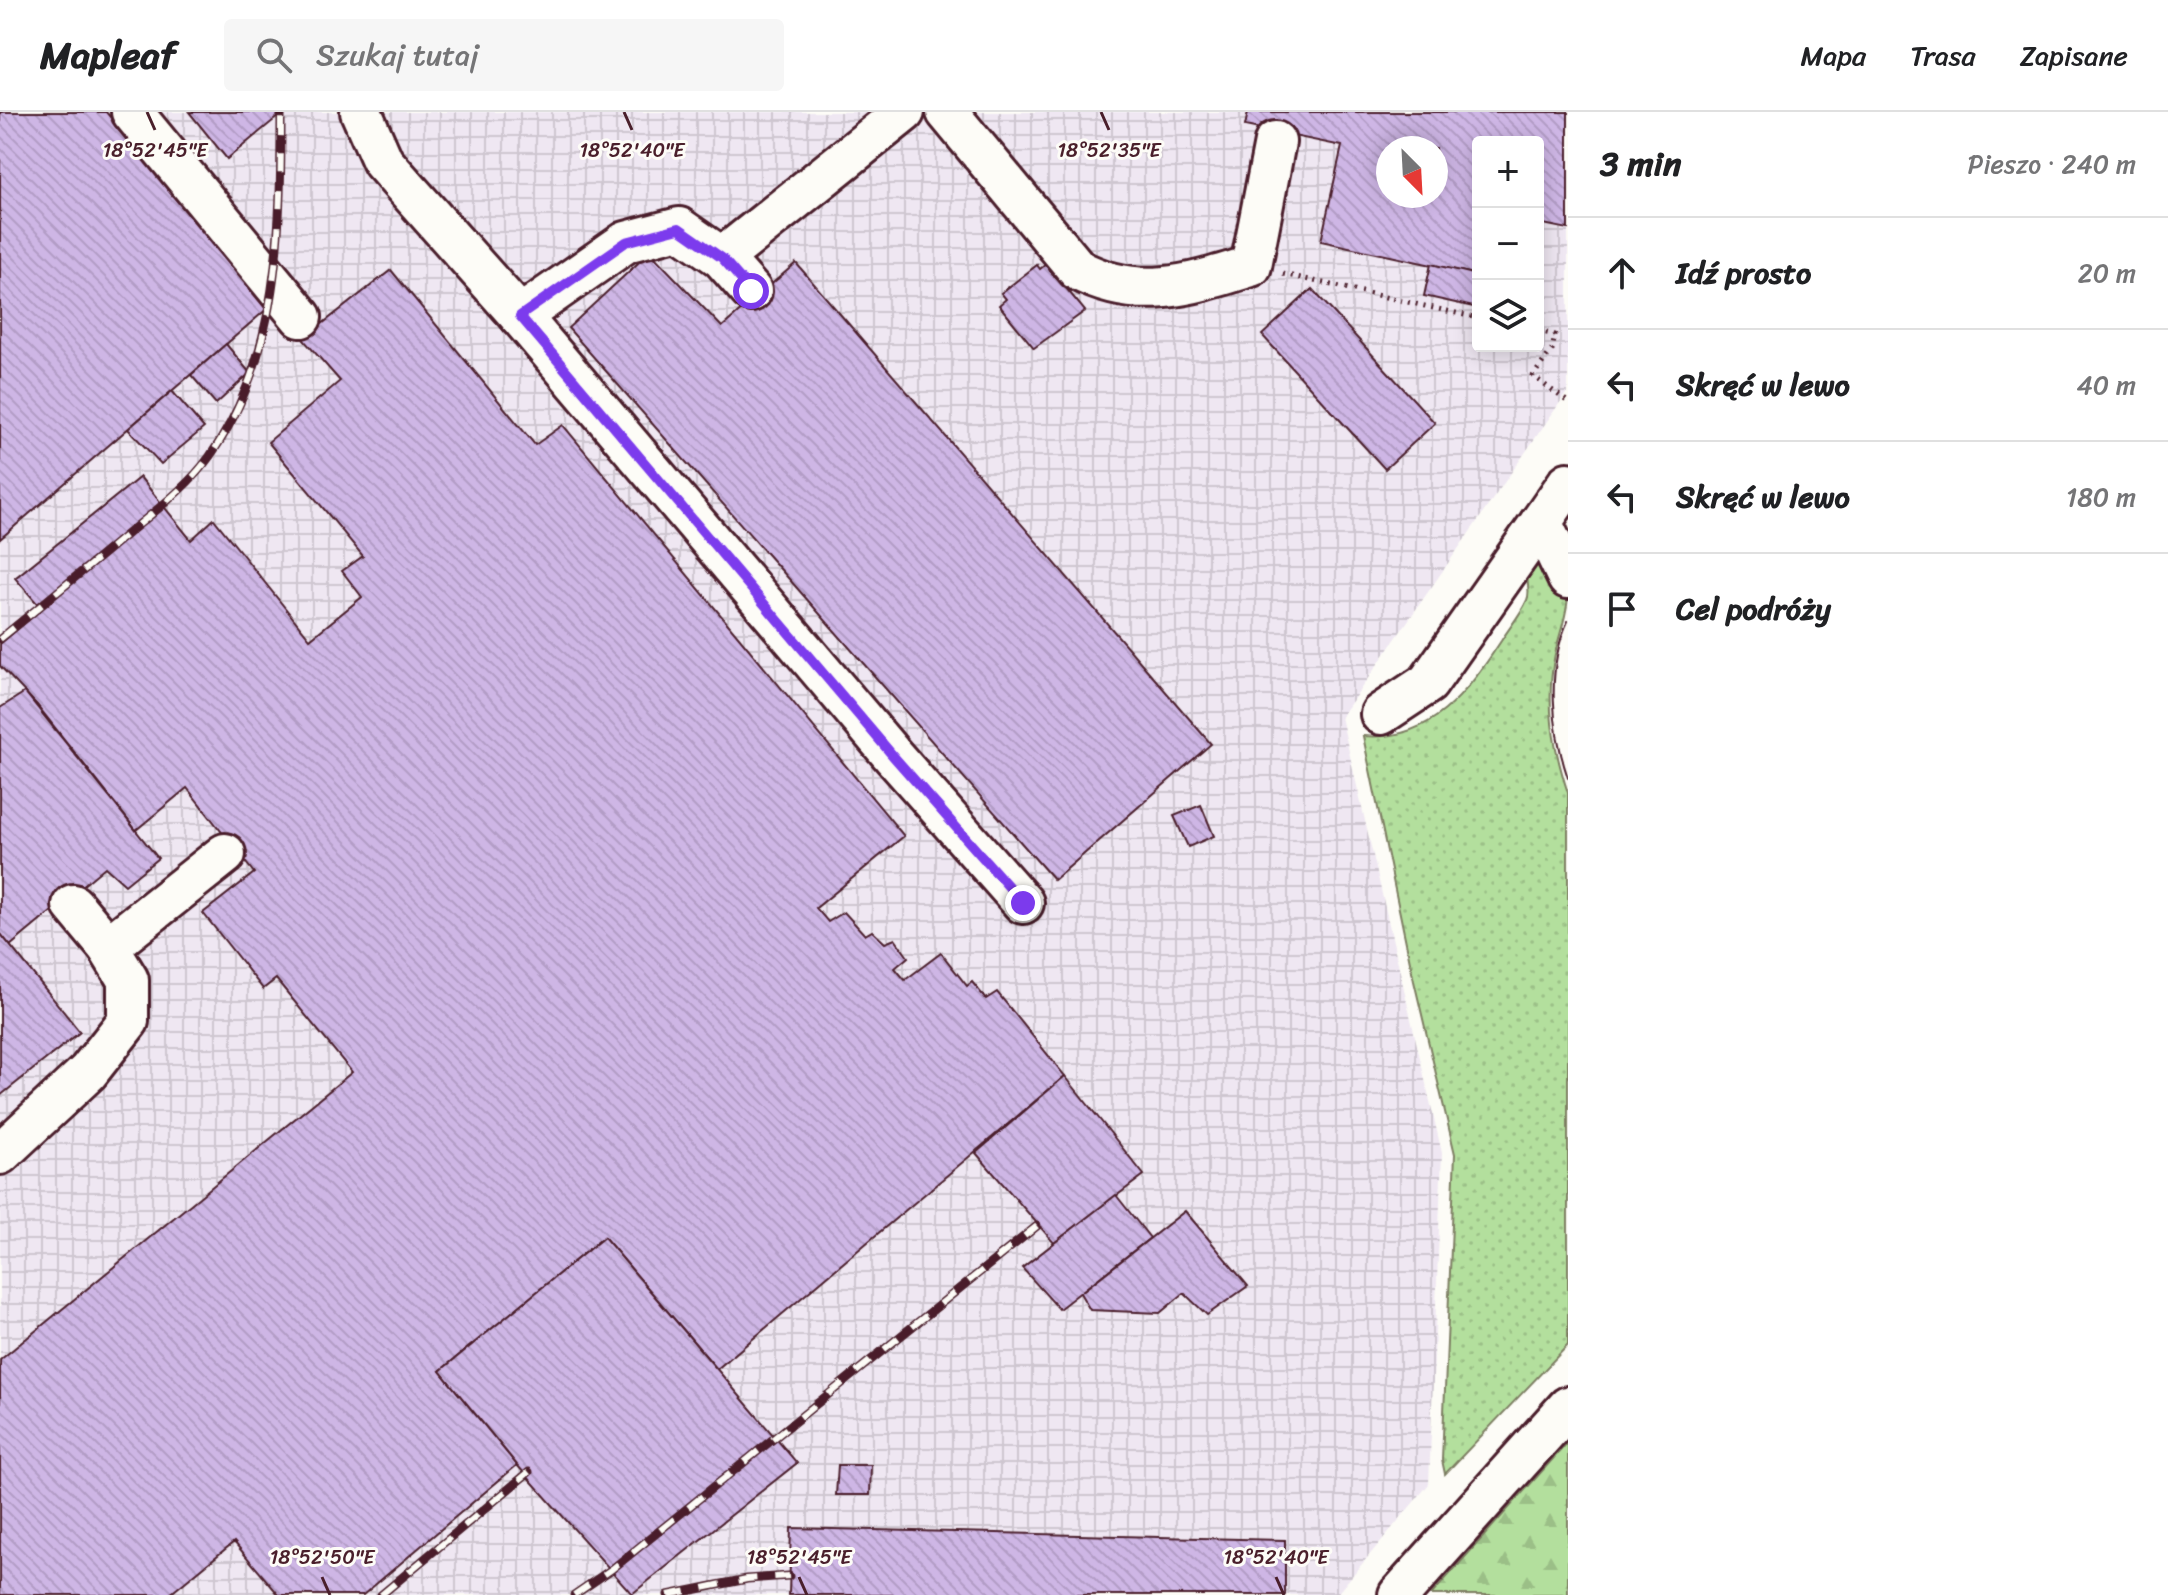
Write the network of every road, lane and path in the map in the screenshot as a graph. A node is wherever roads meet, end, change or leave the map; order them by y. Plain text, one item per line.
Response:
1 (132, 112) edge
2 (361, 112) edge
3 (904, 112) edge
4 (947, 112) edge
5 (1275, 142) dead end
6 (722, 258) junction
7 (1251, 266) junction
8 (751, 291) dead end
9 (520, 316) junction
10 (301, 317) dead end
11 (1472, 317) edge
12 (1544, 332) edge
13 (1568, 402) edge
14 (1568, 483) edge
15 (1541, 522) junction
16 (1568, 578) edge
17 (1381, 714) dead end
18 (225, 854) dead end
19 (1023, 903) dead end
20 (73, 905) dead end
21 (108, 947) junction
22 (0, 1154) edge
23 (1568, 1407) edge
24 (1399, 1595) edge

1 - 10 street
2 - 9 street
3 - 6 street
4 - 7 street
5 - 7 street
6 - 8 street
6 - 9 street
7 - 11 path
9 - 19 street
12 - 13 path
14 - 15 street
15 - 16 street
15 - 17 street
18 - 21 street
20 - 21 street
21 - 22 street
23 - 24 street

